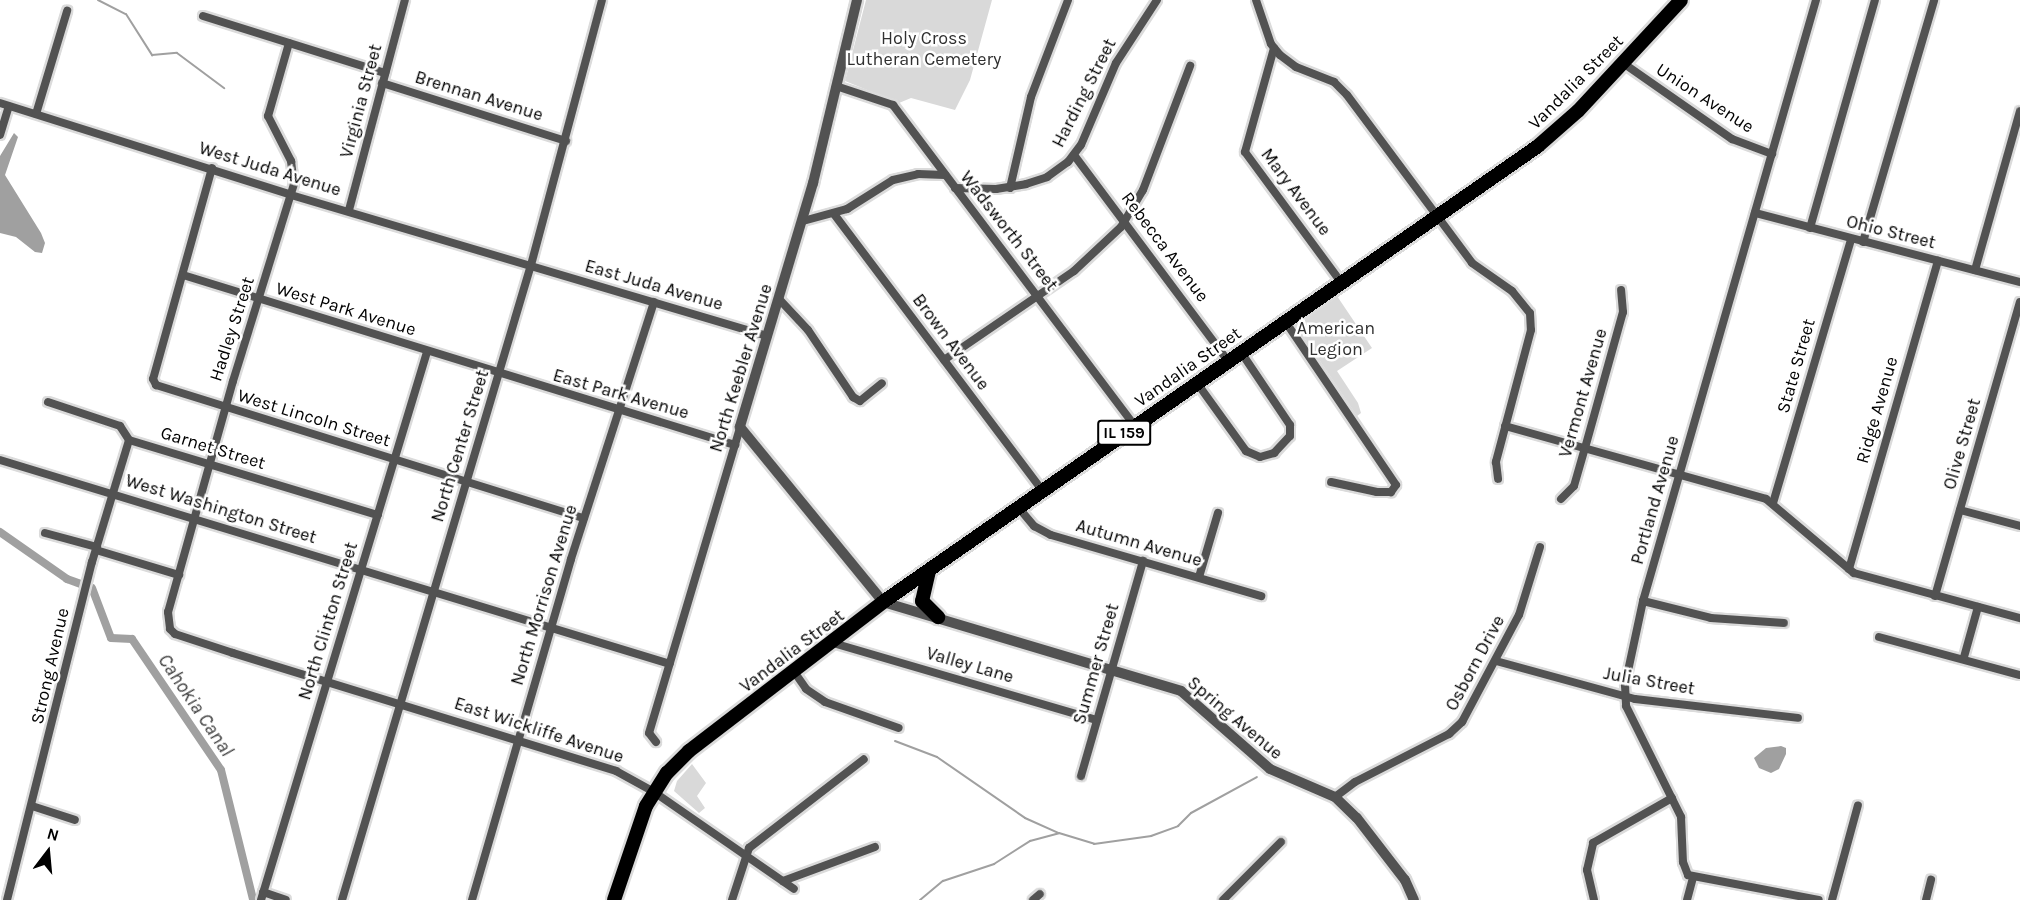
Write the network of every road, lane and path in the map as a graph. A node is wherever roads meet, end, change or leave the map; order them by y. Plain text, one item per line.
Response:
1 (405, 0) edge
2 (602, 0) edge
3 (857, 0) edge
4 (1068, 0) edge
5 (1157, 0) edge
6 (1256, 0) edge
7 (1681, 0) edge
8 (1816, 0) edge
9 (1875, 0) edge
10 (1931, 1) edge
11 (67, 11) dead end
12 (203, 16) dead end
13 (289, 43) junction
14 (1274, 48) junction
15 (1623, 63) junction
16 (1190, 66) dead end
17 (385, 74) junction
18 (382, 83) junction
19 (836, 86) junction
20 (4, 105) edge
21 (2020, 111) edge
22 (36, 114) junction
23 (0, 135) edge
24 (566, 141) junction
25 (1772, 154) junction
26 (1074, 155) junction
27 (212, 168) junction
28 (945, 175) junction
29 (955, 188) junction
30 (1010, 188) junction
31 (291, 195) junction
32 (349, 210) junction
33 (1755, 213) junction
34 (834, 214) junction
35 (1436, 215) junction
36 (803, 220) junction
37 (1126, 221) junction
38 (1810, 228) junction
39 (1851, 239) junction
40 (1863, 242) junction
41 (1938, 261) junction
42 (531, 265) junction
43 (1975, 270) junction
44 (183, 275) junction
45 (1341, 282) junction
46 (2020, 282) edge
47 (1621, 290) dead end
48 (1038, 295) junction
49 (259, 299) junction
50 (779, 299) junction
51 (654, 302) junction
52 (2020, 302) edge
53 (1285, 321) junction
54 (768, 336) junction
55 (427, 352) junction
56 (1241, 352) junction
57 (944, 360) junction
58 (1228, 361) junction
59 (499, 374) junction
60 (882, 383) dead end
61 (1197, 383) junction
62 (48, 402) dead end
63 (225, 407) junction
64 (620, 410) junction
65 (1134, 426) junction
66 (1505, 426) junction
67 (740, 427) junction
68 (129, 440) junction
69 (735, 445) junction
70 (1585, 448) junction
71 (0, 459) edge
72 (394, 460) junction
73 (210, 463) junction
74 (1680, 474) junction
75 (1498, 478) dead end
76 (466, 481) junction
77 (1331, 482) dead end
78 (1042, 490) junction
79 (112, 492) junction
80 (1561, 499) dead end
81 (1773, 503) junction
82 (1018, 507) junction
83 (1960, 510) junction
84 (1218, 513) dead end
85 (378, 515) junction
86 (195, 518) junction
87 (584, 518) junction
88 (2020, 526) edge
89 (45, 533) dead end
90 (1540, 547) dead end
91 (96, 548) junction
92 (1143, 561) junction
93 (361, 569) junction
94 (931, 569) junction
95 (1849, 569) junction
96 (179, 574) junction
97 (1199, 577) junction
98 (432, 591) junction
99 (1261, 596) dead end
100 (1935, 596) junction
101 (1643, 601) junction
102 (883, 602) junction
103 (1978, 607) junction
104 (938, 617) junction
105 (2020, 618) edge
106 (1784, 623) dead end
107 (551, 628) junction
108 (170, 629) joint
109 (1879, 637) dead end
110 (833, 643) junction
111 (1964, 657) junction
112 (1496, 662) junction
113 (670, 664) junction
114 (1112, 667) junction
115 (795, 673) junction
116 (2020, 675) edge
117 (327, 680) junction
118 (1625, 696) junction
119 (399, 703) junction
120 (1798, 718) dead end
121 (1097, 720) junction
122 (900, 728) dead end
123 (518, 740) junction
124 (656, 742) dead end
125 (864, 759) dead end
126 (1081, 776) dead end
127 (654, 792) junction
128 (1335, 798) junction
129 (1672, 798) junction
130 (1858, 805) dead end
131 (32, 806) junction
132 (75, 820) dead end
133 (1281, 842) dead end
134 (875, 847) dead end
135 (745, 855) junction
136 (1693, 877) junction
137 (1931, 880) dead end
138 (783, 881) junction
139 (794, 889) dead end
140 (1040, 894) dead end
141 (262, 896) edge
142 (7, 900) edge
143 (285, 900) edge
144 (342, 900) edge
145 (472, 900) edge
146 (614, 900) edge
147 (732, 900) edge
148 (1033, 900) edge
149 (1223, 900) edge
150 (1414, 900) edge
151 (1594, 900) edge
152 (1687, 900) edge
153 (1819, 900) edge
154 (1832, 900) edge
155 (1926, 900) edge

1 - 17 street, Virginia Street
2 - 24 street, North Center Street
3 - 19 street, North Keebler Avenue
4 - 30 street
5 - 26 street, Harding Street
6 - 14 street
7 - 15 main road, Vandalia Street / IL 159
8 - 25 street, Portland Avenue
9 - 38 street
10 - 40 street
11 - 22 street
12 - 13 street
13 - 17 street
13 - 31 street, Hadley Street
14 - 35 street
14 - 45 street, Mary Avenue
15 - 25 street, Union Avenue
15 - 35 main road, Vandalia Street / IL 159
16 - 37 street
17 - 18 street, Virginia Street
18 - 24 street, Brennan Avenue
18 - 32 street, Virginia Street
19 - 28 street, Wadsworth Street
19 - 36 street, North Keebler Avenue
20 - 22 street, West Juda Avenue
20 - 23 street
21 - 43 street
22 - 27 street, West Juda Avenue
24 - 42 street, North Center Street
25 - 33 street, Portland Avenue
26 - 30 street, Harding Street
26 - 37 street, Rebecca Avenue
27 - 31 street, West Juda Avenue
27 - 44 street
28 - 29 street, Wadsworth Street
28 - 34 street
29 - 30 street, Harding Street
29 - 48 street, Wadsworth Street
31 - 32 street, West Juda Avenue
31 - 49 street, Hadley Street
32 - 42 street, West Juda Avenue
33 - 38 street, Ohio Street
33 - 74 street, Portland Avenue
34 - 36 street
34 - 57 street, Brown Avenue
35 - 45 main road, Vandalia Street / IL 159
35 - 66 street
36 - 50 street, North Keebler Avenue
37 - 48 street
37 - 58 street, Rebecca Avenue
38 - 39 street, Ohio Street
39 - 40 street, Ohio Street
39 - 81 street, State Street
40 - 41 street, Ohio Street
41 - 43 street, Ohio Street
41 - 95 street, Ridge Avenue
42 - 51 street, East Juda Avenue
42 - 59 street, North Center Street
43 - 46 street, Ohio Street
44 - 49 street, West Park Avenue
44 - 63 street, West Lincoln Street
45 - 53 main road, Vandalia Street / IL 159
47 - 70 street, Vermont Avenue
48 - 57 street
48 - 65 street, Wadsworth Street
49 - 55 street, West Park Avenue
49 - 63 street, Hadley Street
50 - 54 street, North Keebler Avenue
50 - 60 street
51 - 54 street, East Juda Avenue
51 - 64 street, North Morrison Avenue
52 - 83 street, Olive Street
53 - 56 main road, Vandalia Street / IL 159
53 - 77 street
54 - 67 street, North Keebler Avenue
55 - 59 street, West Park Avenue
55 - 72 street, North Clinton Street
56 - 58 main road, Vandalia Street / IL 159
56 - 61 street
57 - 78 street, Brown Avenue
58 - 61 main road, Vandalia Street / IL 159
59 - 64 street, East Park Avenue
59 - 76 street, North Center Street
61 - 65 main road, Vandalia Street / IL 159
62 - 68 street, Garnet Street
63 - 72 street, West Lincoln Street
63 - 73 street, Hadley Street
64 - 69 street, East Park Avenue
64 - 87 street, North Morrison Avenue
65 - 78 main road, Vandalia Street / IL 159
66 - 70 street
66 - 75 street
67 - 69 street, North Keebler Avenue
67 - 102 street
68 - 73 street, Garnet Street
68 - 79 street, Strong Avenue
69 - 113 street, North Keebler Avenue
70 - 74 street
70 - 80 street, Vermont Avenue
71 - 79 street, West Washington Street
72 - 76 street, West Lincoln Street
72 - 85 street, North Clinton Street
73 - 85 street, Garnet Street
73 - 86 street, Hadley Street
74 - 81 street
74 - 101 street, Portland Avenue
76 - 87 street, West Lincoln Street
76 - 98 street, North Center Street
78 - 82 main road, Vandalia Street / IL 159
79 - 86 street, West Washington Street
79 - 91 street, Strong Avenue
81 - 95 street
82 - 92 street, Autumn Avenue
82 - 94 main road, Vandalia Street / IL 159
83 - 88 street
83 - 100 street, Olive Street
84 - 97 street
85 - 93 street, North Clinton Street
86 - 93 street, West Washington Street
86 - 96 street, Hadley Street
87 - 107 street, North Morrison Avenue
89 - 91 street
90 - 112 street, Osborn Drive
91 - 96 street
91 - 131 street, Strong Avenue
92 - 97 street, Autumn Avenue
92 - 114 street, Summer Street
93 - 98 street, West Washington Street
93 - 117 street, North Clinton Street
94 - 102 main road, Vandalia Street / IL 159
94 - 104 main road
95 - 100 street
96 - 108 street, Hadley Street
97 - 99 street, Autumn Avenue
98 - 107 street, West Washington Street
98 - 119 street, North Center Street
100 - 103 street
101 - 106 street
101 - 118 street, Portland Avenue
102 - 104 street, Spring Avenue
102 - 110 main road, Vandalia Street / IL 159
103 - 105 street
103 - 111 street
104 - 114 street, Spring Avenue
107 - 113 street, West Washington Street
107 - 123 street, North Morrison Avenue
108 - 117 street, East Wickliffe Avenue
109 - 111 street
110 - 115 main road, Vandalia Street / IL 159
110 - 121 street, Valley Lane
111 - 116 street
112 - 118 street, Julia Street
112 - 128 street, Osborn Drive
113 - 124 street, North Keebler Avenue
114 - 121 street, Summer Street
114 - 128 street, Spring Avenue
115 - 122 street
115 - 127 main road, Vandalia Street / IL 159
117 - 119 street, East Wickliffe Avenue
117 - 141 street, North Clinton Street
118 - 120 street, Julia Street
118 - 129 street, Portland Avenue
119 - 123 street, East Wickliffe Avenue
119 - 144 street, North Center Street
121 - 126 street, Summer Street
123 - 127 street, East Wickliffe Avenue
123 - 145 street, North Morrison Avenue
125 - 135 street
127 - 135 street, East Wickliffe Avenue
127 - 146 main road, Vandalia Street / IL 159
128 - 150 street, Spring Avenue
129 - 136 street, Portland Avenue
129 - 151 street
130 - 154 street
131 - 132 street
131 - 142 street, Strong Avenue
133 - 149 street
134 - 138 street
135 - 138 street, East Wickliffe Avenue
135 - 147 street
136 - 152 street
136 - 153 street
137 - 155 street
138 - 139 street, East Wickliffe Avenue
140 - 148 street
141 - 143 street

